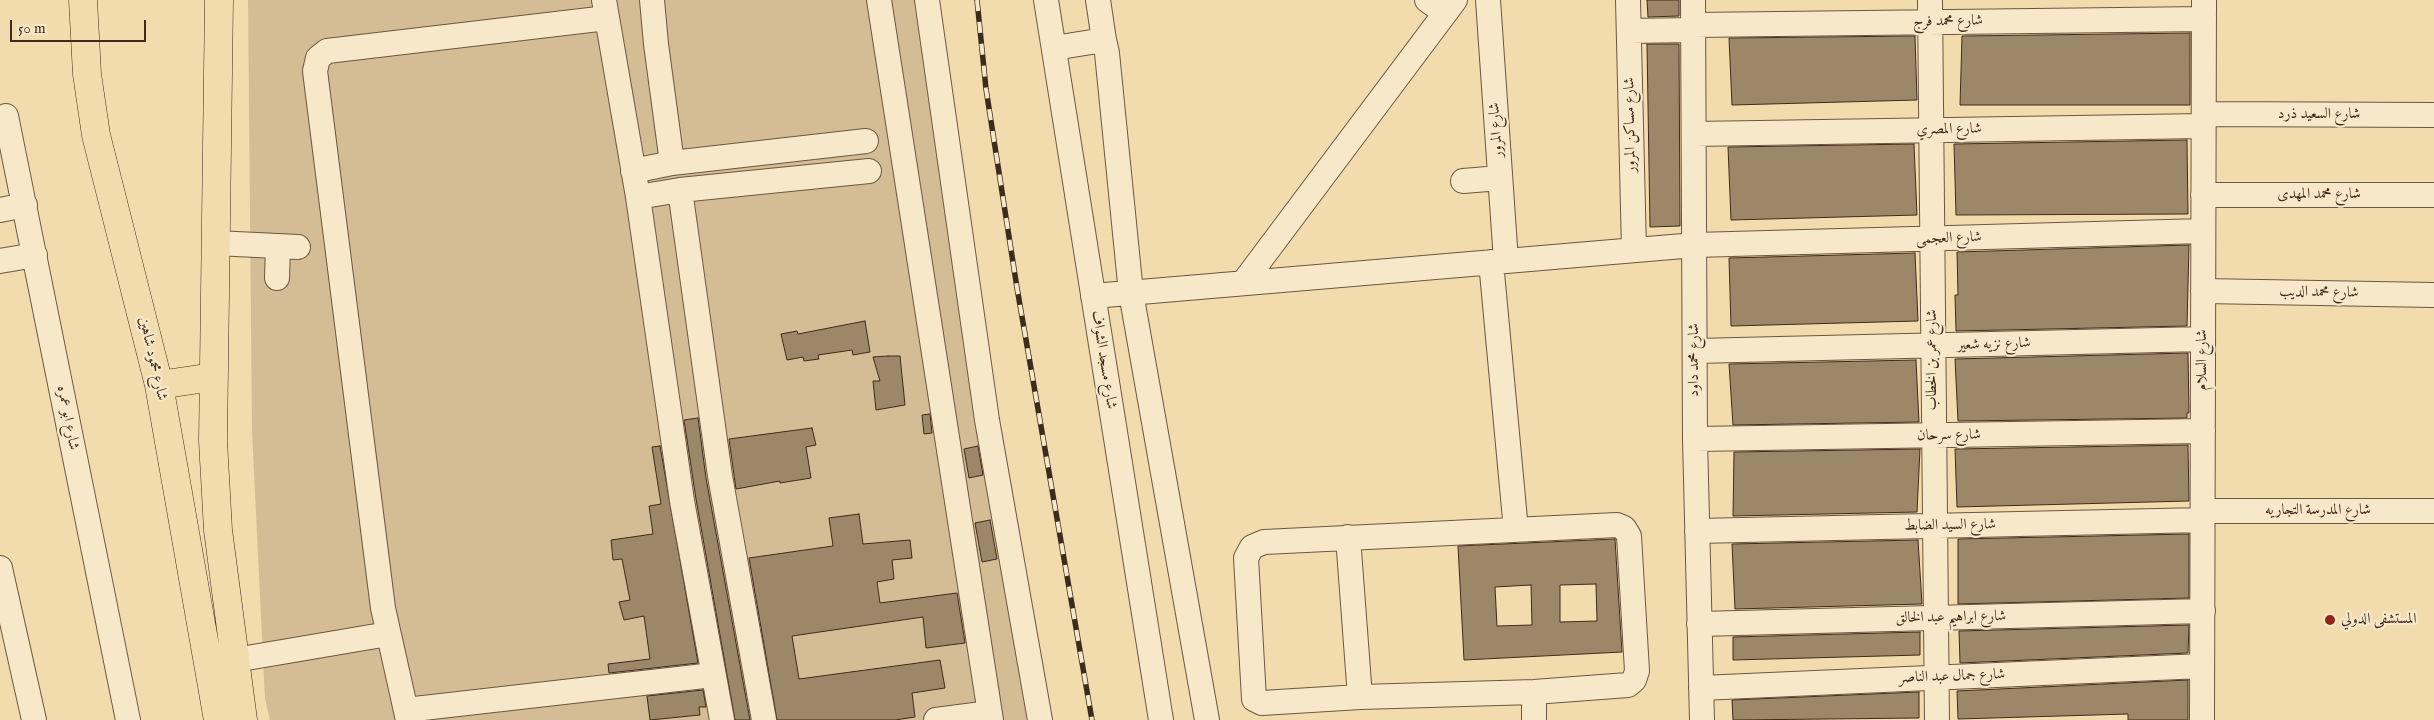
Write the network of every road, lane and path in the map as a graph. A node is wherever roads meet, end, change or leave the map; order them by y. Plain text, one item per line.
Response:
1 (83, 0) edge
2 (219, 0) edge
3 (652, 0) edge
4 (879, 0) edge
5 (927, 0) edge
6 (1046, 0) edge
7 (1098, 0) edge
8 (1488, 0) edge
9 (1628, 0) edge
10 (1693, 0) edge
11 (1442, 4) edge
12 (605, 9) edge
13 (2204, 10) edge
14 (1930, 11) edge
15 (1693, 27) junction
16 (1629, 31) junction
17 (1104, 40) junction
18 (1054, 48) junction
19 (2434, 115) edge
20 (6, 116) dead end
21 (2203, 120) junction
22 (1931, 130) junction
23 (1694, 134) junction
24 (866, 141) dead end
25 (672, 163) junction
26 (633, 171) junction
27 (869, 171) dead end
28 (1500, 178) junction
29 (1463, 181) dead end
30 (680, 190) junction
31 (2203, 195) junction
32 (2434, 196) edge
33 (638, 197) junction
34 (25, 205) junction
35 (0, 210) edge
36 (2203, 231) junction
37 (1932, 240) junction
38 (215, 243) junction
39 (1695, 245) junction
40 (1634, 250) junction
41 (35, 255) junction
42 (0, 261) edge
43 (1498, 262) junction
44 (277, 278) dead end
45 (1243, 284) junction
46 (2203, 291) junction
47 (1131, 293) junction
48 (2434, 295) edge
49 (1093, 296) junction
50 (2203, 339) junction
51 (1933, 346) junction
52 (1695, 351) junction
53 (213, 377) junction
54 (159, 385) junction
55 (2203, 431) junction
56 (1934, 436) junction
57 (1695, 439) junction
58 (2434, 511) edge
59 (2203, 515) junction
60 (1935, 526) junction
61 (1516, 530) junction
62 (1697, 531) junction
63 (1348, 537) junction
64 (0, 568) edge
65 (2202, 611) junction
66 (1936, 618) junction
67 (1699, 624) junction
68 (388, 634) junction
69 (235, 660) junction
70 (2202, 666) junction
71 (713, 674) junction
72 (1936, 678) junction
73 (1701, 688) junction
74 (1534, 692) junction
75 (1360, 697) junction
76 (407, 715) edge
77 (990, 716) edge
78 (34, 720) edge
79 (128, 720) edge
80 (218, 720) edge
81 (243, 720) edge
82 (722, 720) edge
83 (764, 720) edge
84 (936, 720) edge
85 (1040, 720) edge
86 (1161, 720) edge
87 (1207, 720) edge
88 (1534, 720) edge
89 (1702, 720) edge
90 (1937, 720) edge
91 (2202, 720) edge

1 - 54 main road, شارع محمود شاهين
2 - 38 main road
3 - 25 street
4 - 77 street
5 - 85 street
6 - 18 street, شارع مسجد الشواف
7 - 17 street
8 - 28 street, شارع المرور
9 - 16 street, شارع مساكن المرور
10 - 15 street, شارع محمد داود
11 - 45 street
12 - 26 street
12 - 68 street
13 - 14 street, شارع محمد فرج
13 - 21 street, شارع السلام
14 - 15 street, شارع محمد فرج
14 - 22 street, شارع عمر بن الخطاب
15 - 16 street, شارع محمد فرج
15 - 23 street, شارع محمد داود
16 - 40 street, شارع مساكن المرور
17 - 18 street
17 - 47 street
18 - 49 street, شارع مسجد الشواف
19 - 21 street, شارع السعيد ذرد
20 - 34 street, شارع ابو عمره
21 - 22 street, شارع المصري
21 - 31 street, شارع السلام
22 - 23 street, شارع المصري
22 - 37 street, شارع عمر بن الخطاب
23 - 39 street, شارع محمد داود
24 - 25 street
25 - 26 street
26 - 33 street
27 - 30 street
28 - 29 street
28 - 43 street, شارع المرور
30 - 33 street
30 - 83 street
31 - 32 street, شارع محمد المهدى
31 - 36 street, شارع السلام
33 - 71 street
34 - 35 street
34 - 41 street, شارع ابو عمره
36 - 37 street, شارع العجمى
36 - 46 street, شارع السلام
37 - 39 street, شارع العجمى
37 - 51 street, شارع عمر بن الخطاب
38 - 44 street
38 - 53 main road
39 - 40 street, شارع العجمى
39 - 52 street, شارع محمد داود
40 - 43 street, شارع العجمى
41 - 42 street
41 - 79 street, شارع ابو عمره
43 - 45 street, شارع العجمى
43 - 61 street, شارع المرور
45 - 47 street, شارع العجمى
46 - 48 street, شارع محمد الديب
46 - 50 street, شارع السلام
47 - 49 street, شارع العجمى
47 - 87 street
49 - 86 street, شارع مسجد الشواف
50 - 51 street, شارع نزيه شعير
50 - 55 street, شارع السلام
51 - 52 street, شارع نزيه شعير
51 - 56 street, شارع عمر بن الخطاب
52 - 57 street, شارع محمد داود
53 - 54 main road
53 - 69 main road
54 - 80 main road, شارع محمود شاهين
55 - 56 street, شارع سرحان
55 - 59 street, شارع السلام
56 - 57 street, شارع سرحان
56 - 60 street, شارع عمر بن الخطاب
57 - 62 street, شارع محمد داود
58 - 59 street, شارع المدرسة التجاريه
59 - 60 street, شارع السيد الضابط
59 - 65 street, شارع السلام
60 - 62 street, شارع السيد الضابط
60 - 66 street, شارع عمر بن الخطاب
61 - 63 street
61 - 74 street
62 - 67 street, شارع محمد داود
63 - 75 street
63 - 75 street
64 - 78 street
65 - 66 street, شارع ابراهيم عبد الخالق
65 - 70 street, شارع السلام
66 - 67 street, شارع ابراهيم عبد الخالق
66 - 72 street, شارع عمر بن الخطاب
67 - 73 street, شارع محمد داود
68 - 69 street
68 - 76 street
69 - 81 main road
70 - 72 street, شارع جمال عبد الناصر
70 - 91 street, شارع السلام
71 - 76 street
71 - 82 street
72 - 73 street, شارع جمال عبد الناصر
72 - 90 street, شارع عمر بن الخطاب
73 - 89 street, شارع محمد داود
74 - 75 street
74 - 88 street
77 - 84 street

